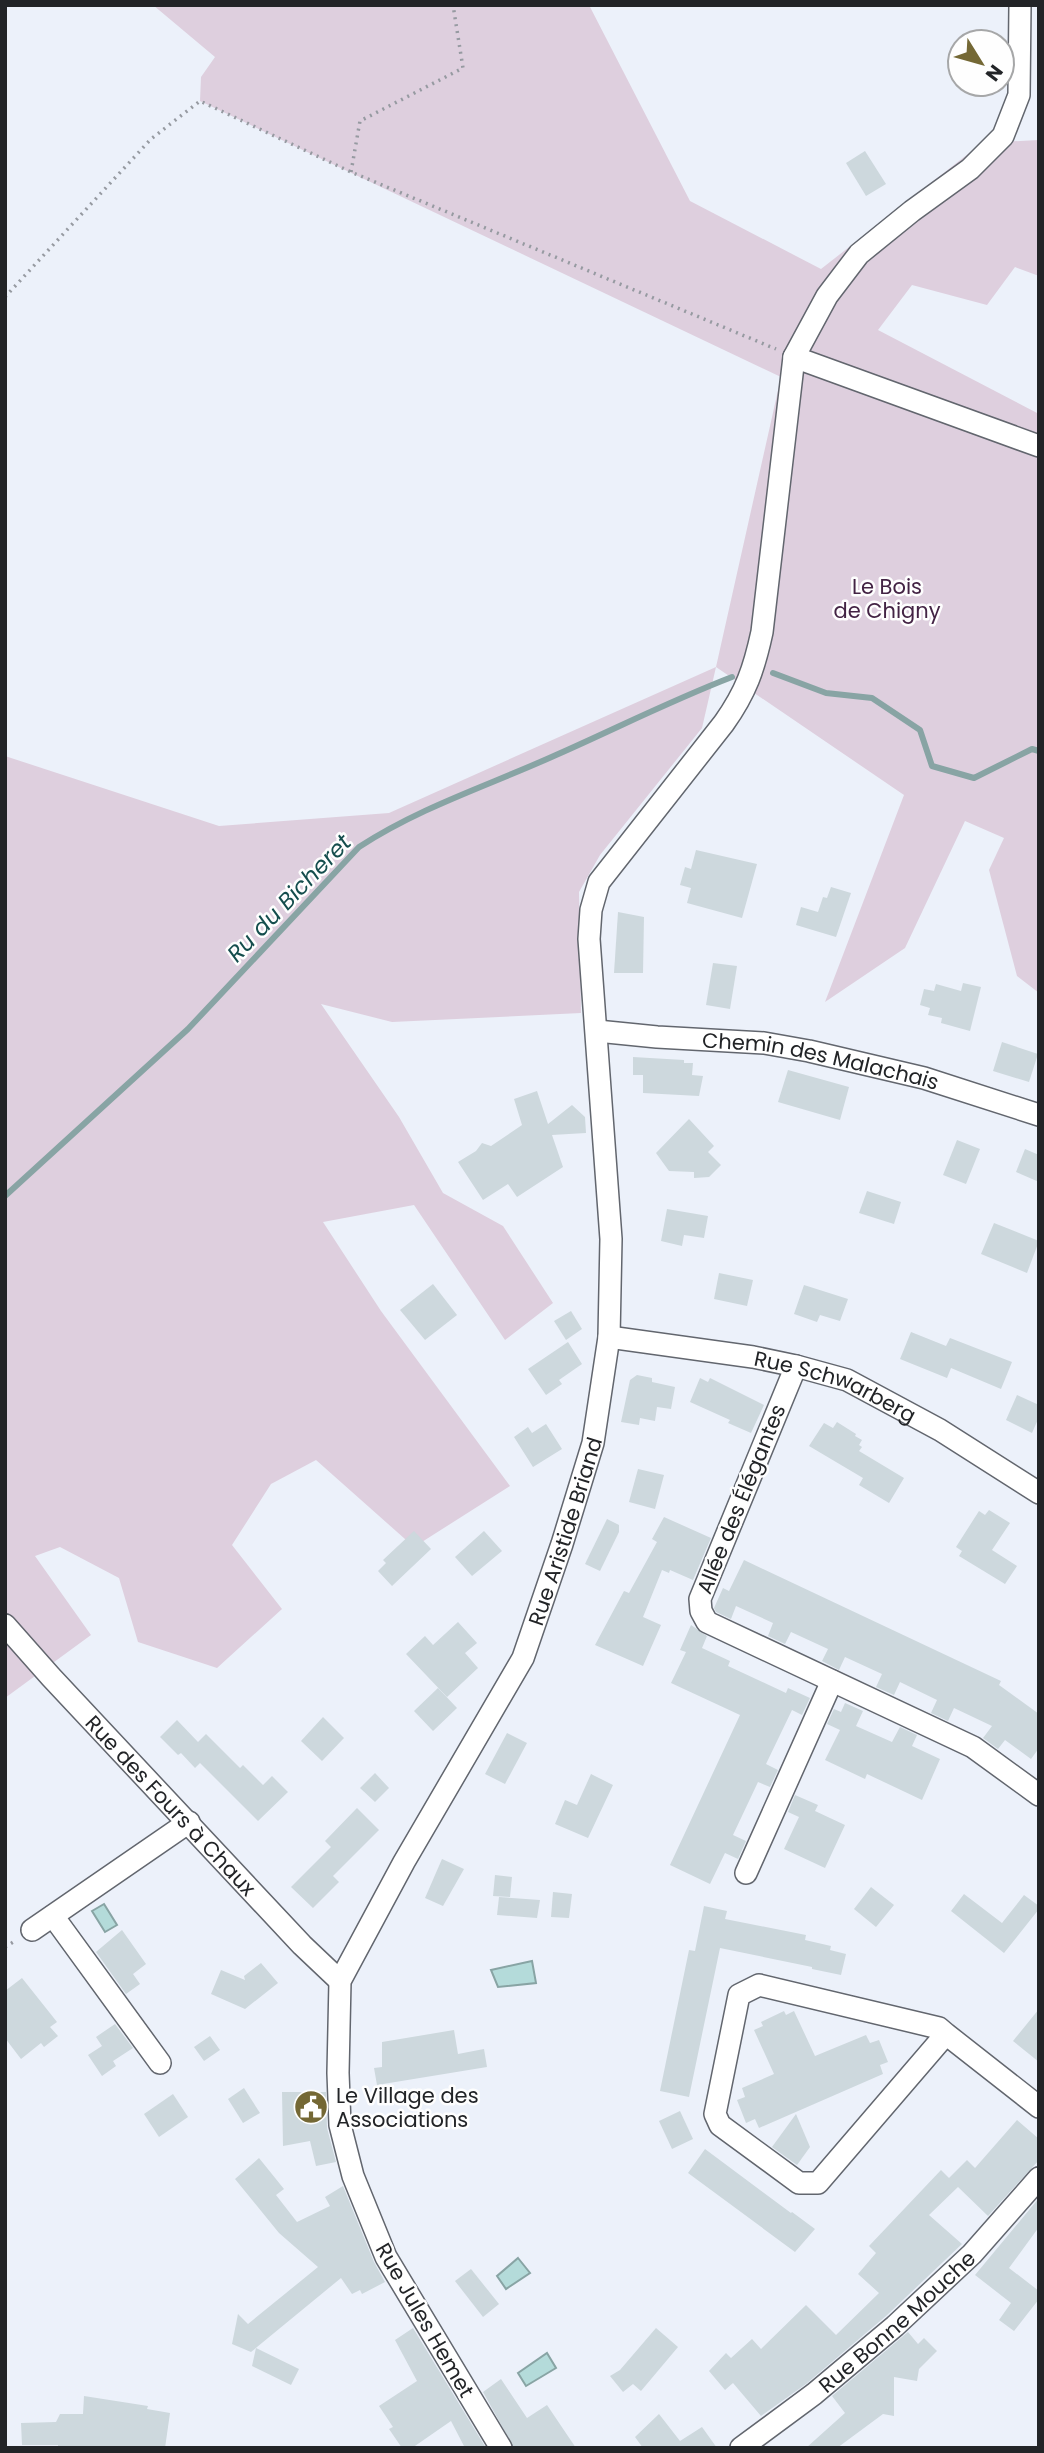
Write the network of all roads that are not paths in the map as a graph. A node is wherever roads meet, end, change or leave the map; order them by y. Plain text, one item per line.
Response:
1 (1020, 5) edge
2 (794, 357) junction
3 (1039, 446) edge
4 (597, 1031) junction
5 (1039, 1115) edge
6 (609, 1337) junction
7 (796, 1366) junction
8 (1039, 1493) edge
9 (5, 1625) edge
10 (832, 1681) junction
11 (1039, 1795) edge
12 (189, 1822) junction
13 (746, 1873) dead end
14 (53, 1916) junction
15 (32, 1930) dead end
16 (340, 1981) junction
17 (946, 2034) junction
18 (160, 2063) dead end
19 (1039, 2108) edge
20 (1039, 2178) edge
21 (501, 2448) edge
22 (741, 2448) edge

1 - 2 street
2 - 3 street
2 - 4 street, Rue Aristide Briand
4 - 5 street, Chemin des Malachais
4 - 6 street, Rue Aristide Briand
6 - 7 street, Rue Schwarberg
6 - 16 street, Rue Aristide Briand
7 - 8 street, Rue Schwarberg
7 - 10 street, Allée des Élégantes
9 - 12 street, Rue des Fours à Chaux
10 - 11 street, Allée des Élégantes
10 - 13 street
12 - 14 street
12 - 16 street, Rue des Fours à Chaux
14 - 15 street
14 - 18 street
16 - 21 street, Rue Jules Hemet
17 - 17 street
17 - 19 street
20 - 22 street, Rue Bonne Mouche

